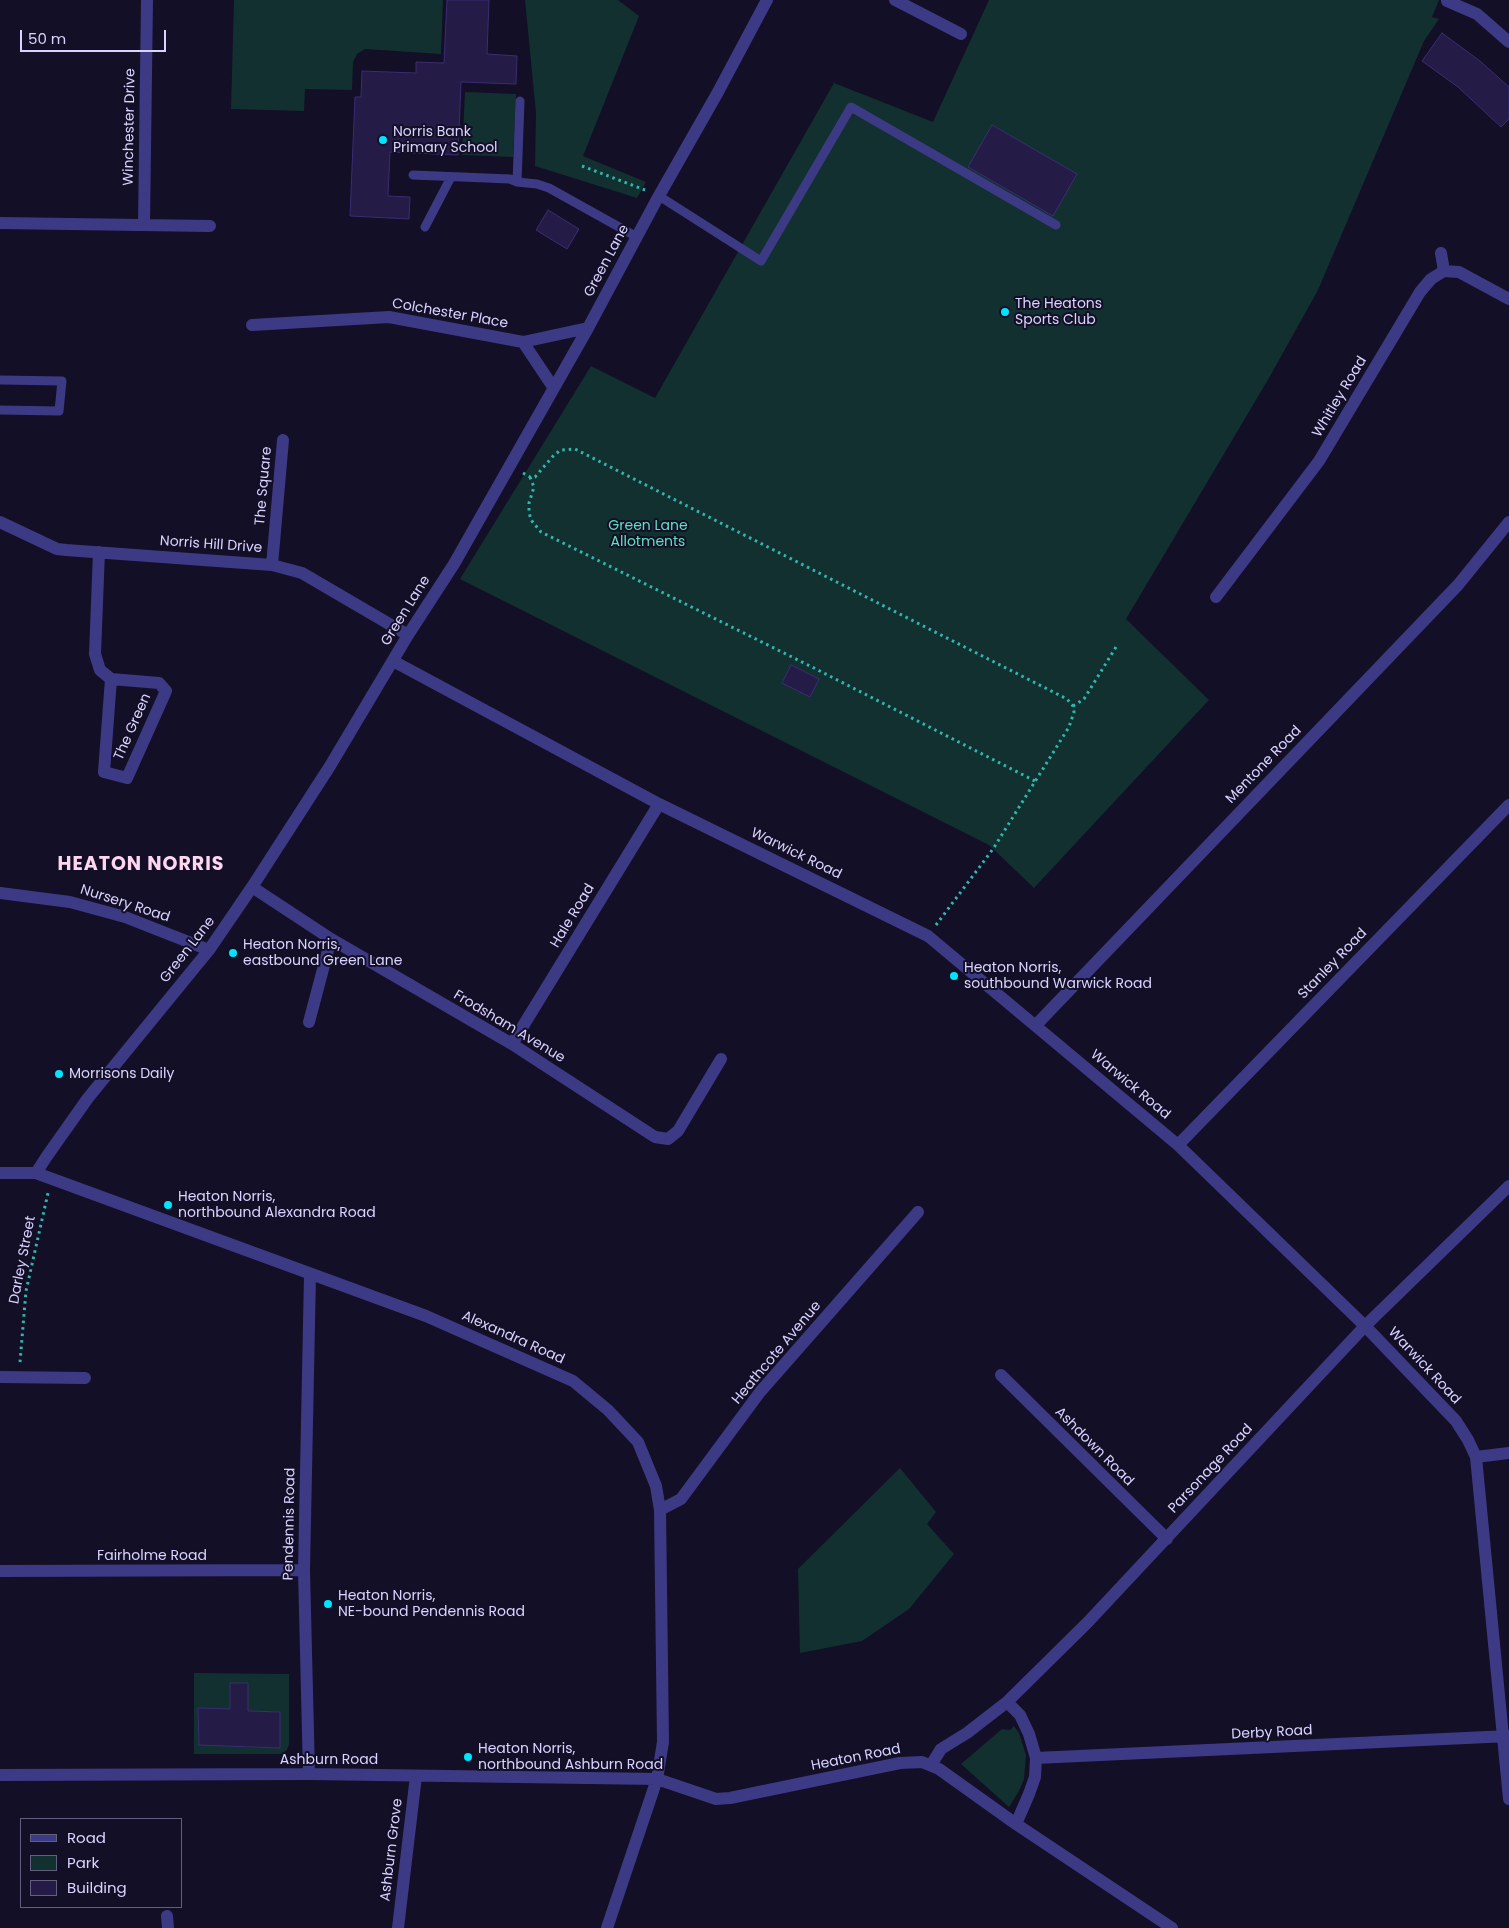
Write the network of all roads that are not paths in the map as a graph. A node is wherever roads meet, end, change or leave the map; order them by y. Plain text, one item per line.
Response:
1 (147, 0) edge
2 (767, 0) edge
3 (895, 0) edge
4 (1447, 1) edge
5 (960, 34) dead end
6 (1509, 42) edge
7 (520, 101) dead end
8 (413, 174) dead end
9 (451, 176) junction
10 (517, 182) junction
11 (659, 196) junction
12 (0, 223) edge
13 (144, 224) junction
14 (1056, 225) dead end
15 (210, 226) dead end
16 (425, 227) dead end
17 (637, 237) junction
18 (1441, 252) dead end
19 (1444, 271) junction
20 (1509, 299) edge
21 (252, 325) dead end
22 (588, 328) junction
23 (523, 342) junction
24 (0, 380) edge
25 (553, 387) junction
26 (0, 410) edge
27 (283, 440) dead end
28 (0, 522) edge
29 (1509, 522) edge
30 (99, 552) junction
31 (272, 565) junction
32 (1216, 597) dead end
33 (408, 635) junction
34 (393, 661) junction
35 (112, 679) junction
36 (659, 804) junction
37 (1509, 805) edge
38 (252, 888) junction
39 (0, 893) edge
40 (331, 939) junction
41 (209, 950) junction
42 (309, 1022) dead end
43 (1036, 1025) junction
44 (512, 1044) junction
45 (721, 1059) dead end
46 (1178, 1145) junction
47 (0, 1173) edge
48 (36, 1173) junction
49 (1509, 1186) edge
50 (918, 1212) dead end
51 (310, 1275) junction
52 (1365, 1326) junction
53 (1001, 1376) dead end
54 (0, 1377) edge
55 (85, 1378) dead end
56 (1509, 1453) edge
57 (1476, 1457) junction
58 (660, 1510) junction
59 (1167, 1539) junction
60 (304, 1570) junction
61 (0, 1571) edge
62 (1007, 1702) junction
63 (1506, 1737) edge
64 (1036, 1758) junction
65 (931, 1765) junction
66 (308, 1774) junction
67 (0, 1775) edge
68 (416, 1776) junction
69 (657, 1779) junction
70 (1509, 1799) edge
71 (1016, 1824) junction
72 (398, 1928) edge
73 (607, 1928) edge
74 (1172, 1928) edge

1 - 13 street, Winchester Drive
2 - 11 street, Green Lane
3 - 5 street
4 - 6 street
7 - 10 lane
8 - 9 lane
9 - 10 lane
9 - 16 lane
10 - 17 lane
11 - 14 lane
11 - 17 street, Green Lane
12 - 13 street
13 - 15 street
17 - 22 street, Green Lane
18 - 19 street
19 - 20 street
19 - 32 street, Whitley Road
21 - 23 street, Colchester Place
22 - 23 street, Colchester Place
22 - 25 street, Green Lane
23 - 25 street, Colchester Place
24 - 26 lane
25 - 33 street, Green Lane
27 - 31 street, The Square
28 - 30 street, Norris Hill Drive
29 - 43 street, Mentone Road
30 - 31 street, Norris Hill Drive
30 - 35 street
31 - 33 street, Norris Hill Drive
33 - 34 street, Green Lane
34 - 36 street, Warwick Road
34 - 38 street, Green Lane
35 - 35 street, The Green
36 - 43 street, Warwick Road
36 - 44 street, Hale Road
37 - 46 street, Stanley Road
38 - 40 street, Frodsham Avenue
38 - 41 street, Green Lane
39 - 41 street, Nursery Road
40 - 42 street
40 - 44 street, Frodsham Avenue
41 - 48 street, Green Lane
43 - 46 street, Warwick Road
44 - 45 street, Frodsham Avenue
46 - 52 street, Warwick Road
47 - 48 street
48 - 51 street, Alexandra Road
49 - 52 street, Parsonage Road
50 - 58 street, Heathcote Avenue
51 - 58 street, Alexandra Road
51 - 60 street, Pendennis Road
52 - 57 street, Warwick Road
52 - 59 street, Parsonage Road
53 - 59 street, Ashdown Road
54 - 55 street
56 - 57 street
57 - 63 street, Warwick Road
58 - 69 street, Alexandra Road
59 - 62 street, Parsonage Road
60 - 61 street, Fairholme Road
60 - 66 street, Pendennis Road
62 - 64 street
62 - 65 street, Parsonage Road
63 - 64 street, Derby Road
63 - 70 street, Warwick Road
64 - 71 street
65 - 69 street, Heaton Road
65 - 71 street, Heaton Road
66 - 67 street, Ashburn Road
66 - 68 street, Ashburn Road
68 - 69 street, Ashburn Road
68 - 72 street, Ashburn Grove
69 - 73 street
71 - 74 street, Heaton Road

